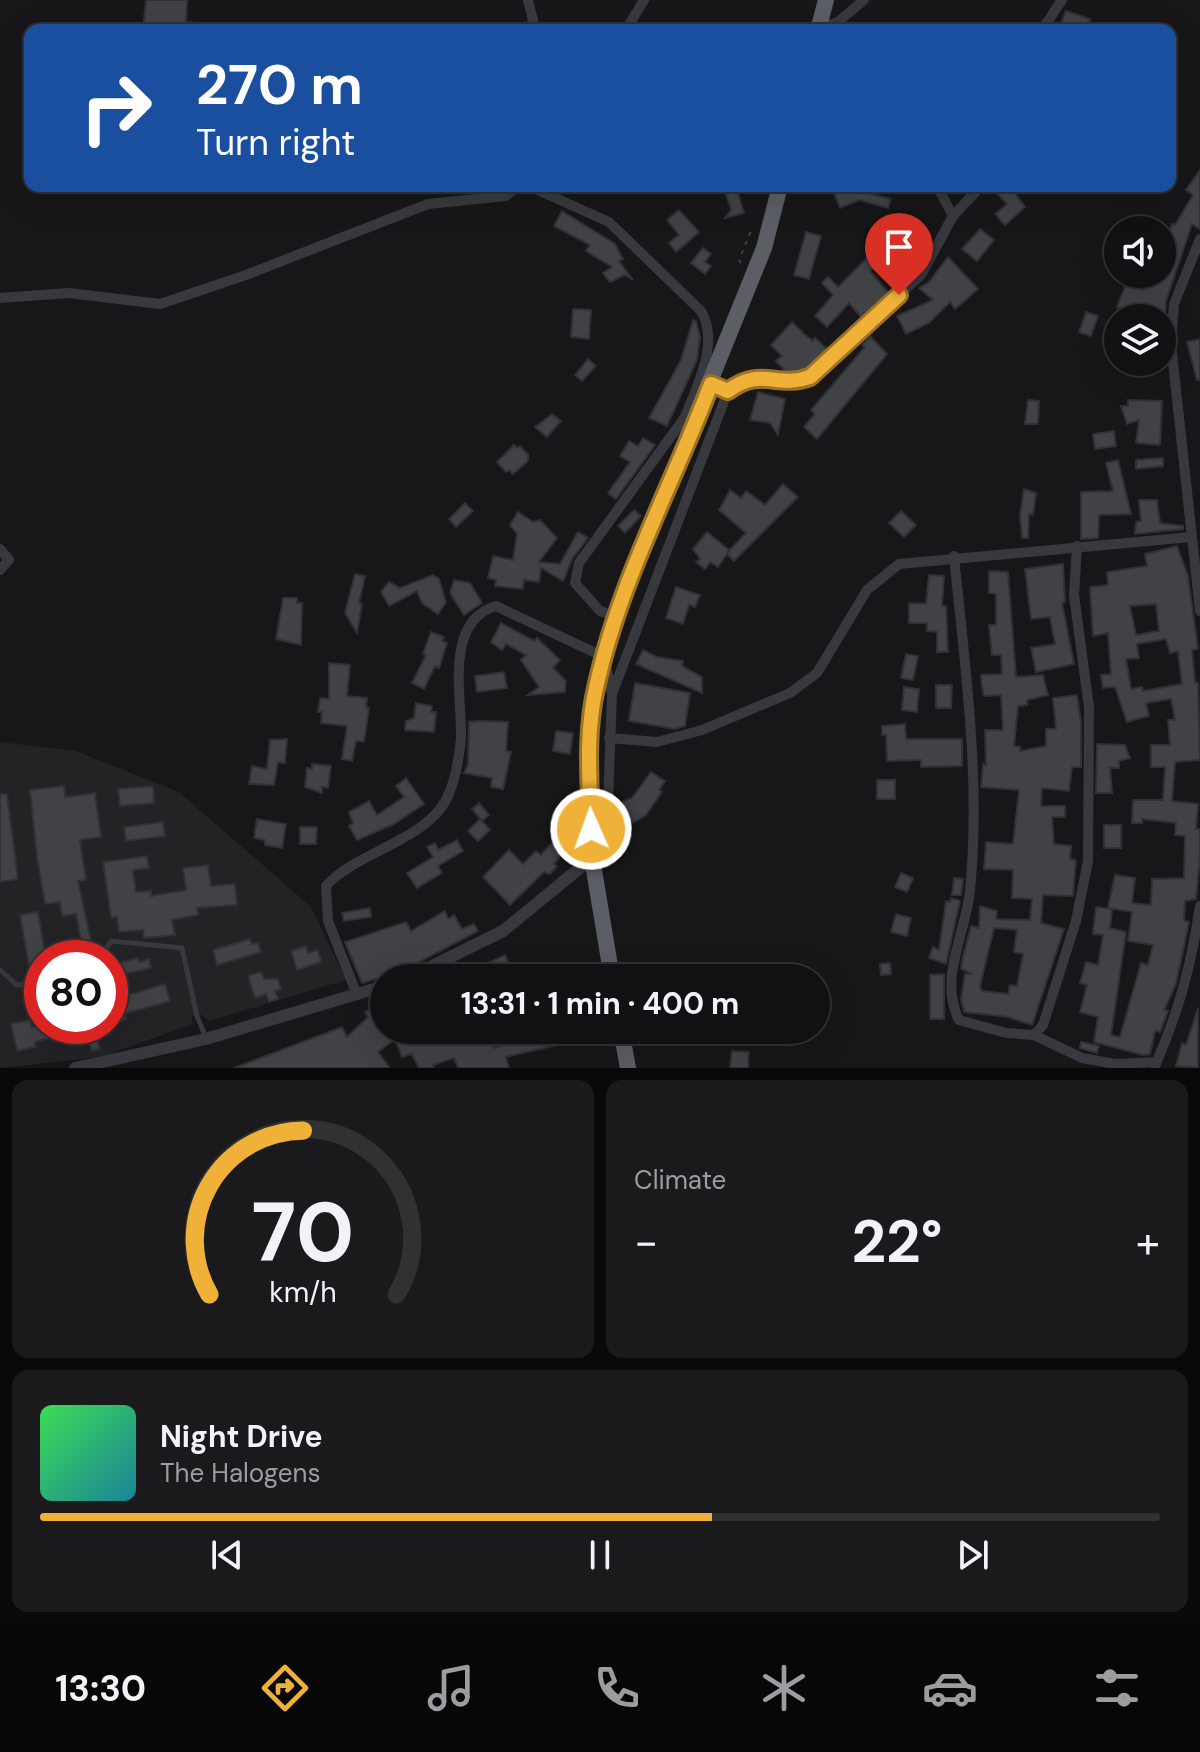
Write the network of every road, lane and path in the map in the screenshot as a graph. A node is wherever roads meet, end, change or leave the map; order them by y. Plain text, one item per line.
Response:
1 (528, 0) edge
2 (644, 0) edge
3 (826, 0) edge
4 (864, 0) edge
5 (1062, 0) edge
6 (531, 24) edge
7 (630, 24) edge
8 (820, 24) edge
9 (833, 24) edge
10 (1046, 24) edge
11 (510, 192) edge
12 (542, 192) edge
13 (778, 192) edge
14 (940, 192) edge
15 (975, 192) edge
16 (953, 216) junction
17 (1200, 239) edge
18 (0, 298) edge
19 (711, 384) junction
20 (728, 391) junction
21 (691, 420) junction
22 (1191, 537) junction
23 (1077, 546) junction
24 (0, 549) edge
25 (954, 556) junction
26 (638, 560) junction
27 (658, 568) junction
28 (0, 570) edge
29 (1200, 611) edge
30 (615, 616) junction
31 (604, 657) junction
32 (612, 694) junction
33 (609, 738) junction
34 (592, 858) junction
35 (1200, 906) edge
36 (128, 943) edge
37 (436, 964) edge
38 (610, 964) edge
39 (0, 970) edge
40 (24, 984) edge
41 (370, 991) edge
42 (357, 995) junction
43 (1034, 1035) junction
44 (206, 1039) junction
45 (624, 1044) edge
46 (1155, 1065) edge
47 (75, 1068) edge
48 (628, 1068) edge

1 - 6 street
2 - 7 street
3 - 8 highway
4 - 9 street
5 - 10 street
11 - 18 street
12 - 21 street
13 - 19 highway
14 - 16 street
15 - 16 street
16 - 20 street
17 - 22 street
19 - 20 street
19 - 21 highway
20 - 27 street
21 - 26 highway
21 - 30 street
22 - 23 street
22 - 29 street
23 - 25 street
23 - 43 street
24 - 28 street
25 - 33 street
25 - 43 street
26 - 27 street
26 - 30 highway
27 - 32 street
30 - 31 highway
31 - 32 street
31 - 34 highway
31 - 42 street
32 - 33 street
33 - 34 street
34 - 37 street
34 - 38 highway
35 - 46 street
36 - 44 lane
39 - 40 lane
41 - 42 street
42 - 44 street
43 - 46 street
44 - 47 street
45 - 48 highway

